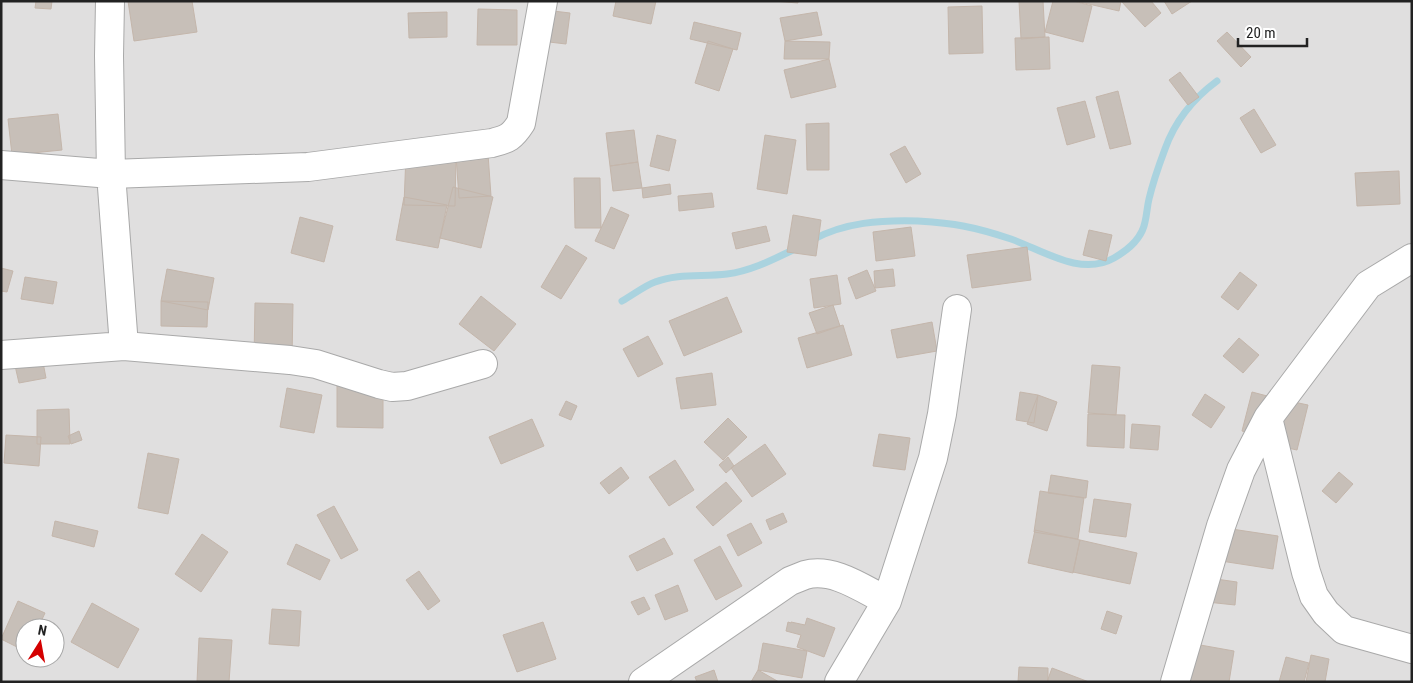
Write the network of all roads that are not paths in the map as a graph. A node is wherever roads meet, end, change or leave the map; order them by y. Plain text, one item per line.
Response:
1 (110, 1) edge
2 (543, 1) edge
3 (1, 165) edge
4 (111, 174) junction
5 (1412, 258) edge
6 (957, 309) dead end
7 (124, 346) junction
8 (1, 354) edge
9 (483, 364) dead end
10 (1268, 418) junction
11 (887, 601) junction
12 (1412, 649) edge
13 (643, 682) edge
14 (840, 682) edge
15 (1175, 682) edge

1 - 4 street
2 - 4 street
3 - 4 street
4 - 7 street
5 - 10 street
6 - 11 street
7 - 8 street
7 - 9 street
10 - 12 street
10 - 15 street
11 - 13 street
11 - 14 street

